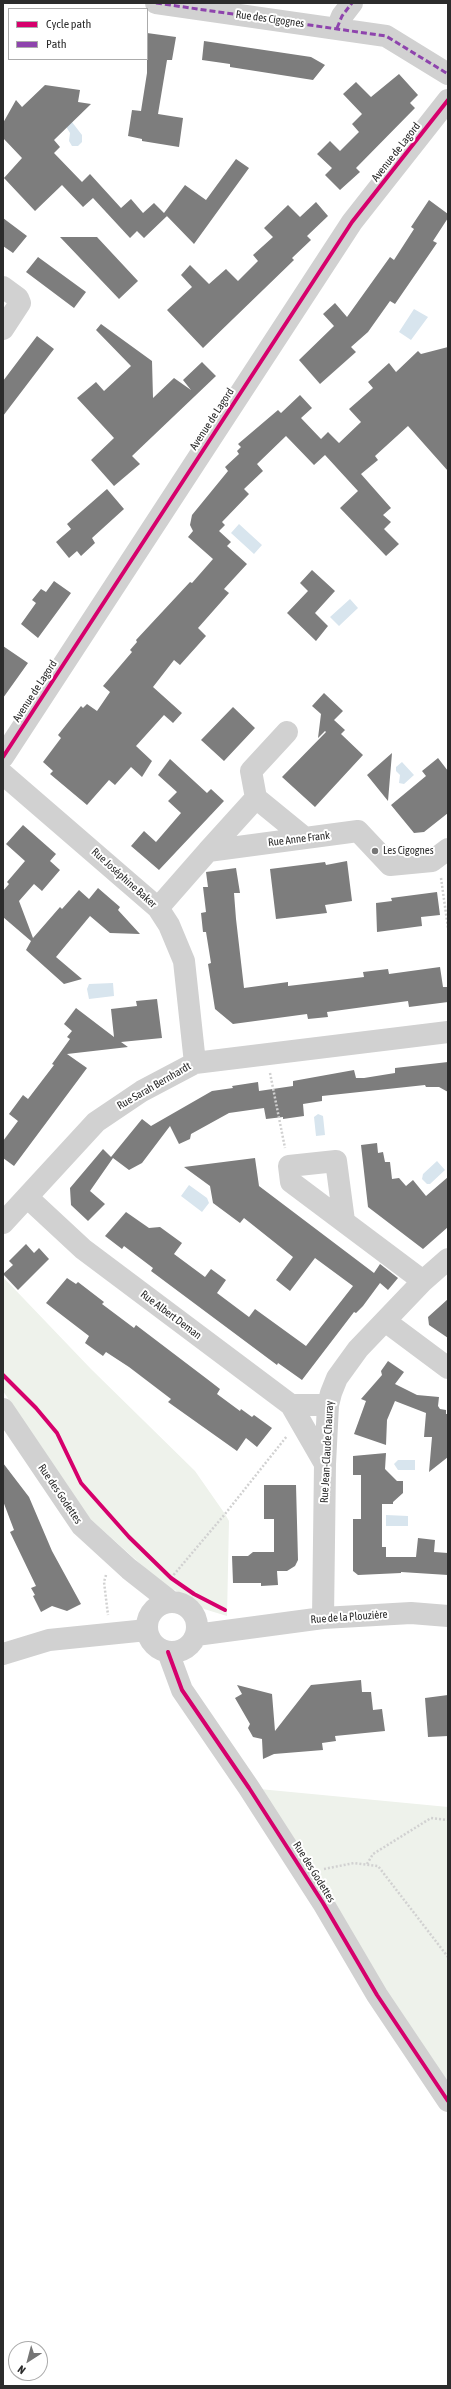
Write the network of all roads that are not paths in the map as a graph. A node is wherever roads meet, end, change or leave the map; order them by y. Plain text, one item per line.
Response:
1 (156, 3) edge
2 (352, 3) edge
3 (337, 28) junction
4 (448, 74) edge
5 (448, 100) edge
6 (3, 287) edge
7 (3, 329) edge
8 (287, 732) dead end
9 (3, 757) edge
10 (3, 774) edge
11 (256, 798) junction
12 (305, 838) junction
13 (208, 851) junction
14 (440, 855) edge
15 (158, 908) junction
16 (448, 1032) edge
17 (195, 1063) junction
18 (28, 1197) junction
19 (344, 1221) junction
20 (3, 1223) edge
21 (448, 1259) edge
22 (423, 1281) junction
23 (385, 1321) junction
24 (448, 1368) edge
25 (328, 1405) junction
26 (3, 1409) edge
27 (295, 1412) junction
28 (325, 1464) junction
29 (162, 1606) junction
30 (448, 1616) edge
31 (323, 1618) junction
32 (196, 1628) junction
33 (168, 1652) junction
34 (3, 1654) edge
35 (448, 2101) edge

1 - 3 street, Rue des Cigognes
2 - 3 street
3 - 4 street, Rue des Cigognes
5 - 9 street, Avenue de Lagord
6 - 7 street
8 - 11 street
10 - 15 street, Rue Joséphine Baker
11 - 12 street
11 - 13 street
12 - 13 street, Rue Anne Frank
12 - 14 street, Rue Anne Frank
13 - 15 street
15 - 17 street, Rue Joséphine Baker
16 - 17 street, Rue Sarah Bernhardt
17 - 18 street, Rue Sarah Bernhardt
18 - 20 street, Rue Sarah Bernhardt
18 - 27 street, Rue Albert Deman
19 - 19 street
19 - 22 street
21 - 22 street, Rue Jean-Claude Chauray
22 - 23 street, Rue Jean-Claude Chauray
23 - 24 street
23 - 25 street, Rue Jean-Claude Chauray
25 - 27 street
25 - 28 street, Rue Jean-Claude Chauray
26 - 29 street, Rue des Godettes
27 - 28 street
28 - 31 street, Rue Jean-Claude Chauray
29 - 32 street
29 - 33 street
29 - 34 street
30 - 31 street, Rue de la Plouzière
31 - 32 street, Rue de la Plouzière
32 - 33 street
33 - 35 street, Rue des Godettes

